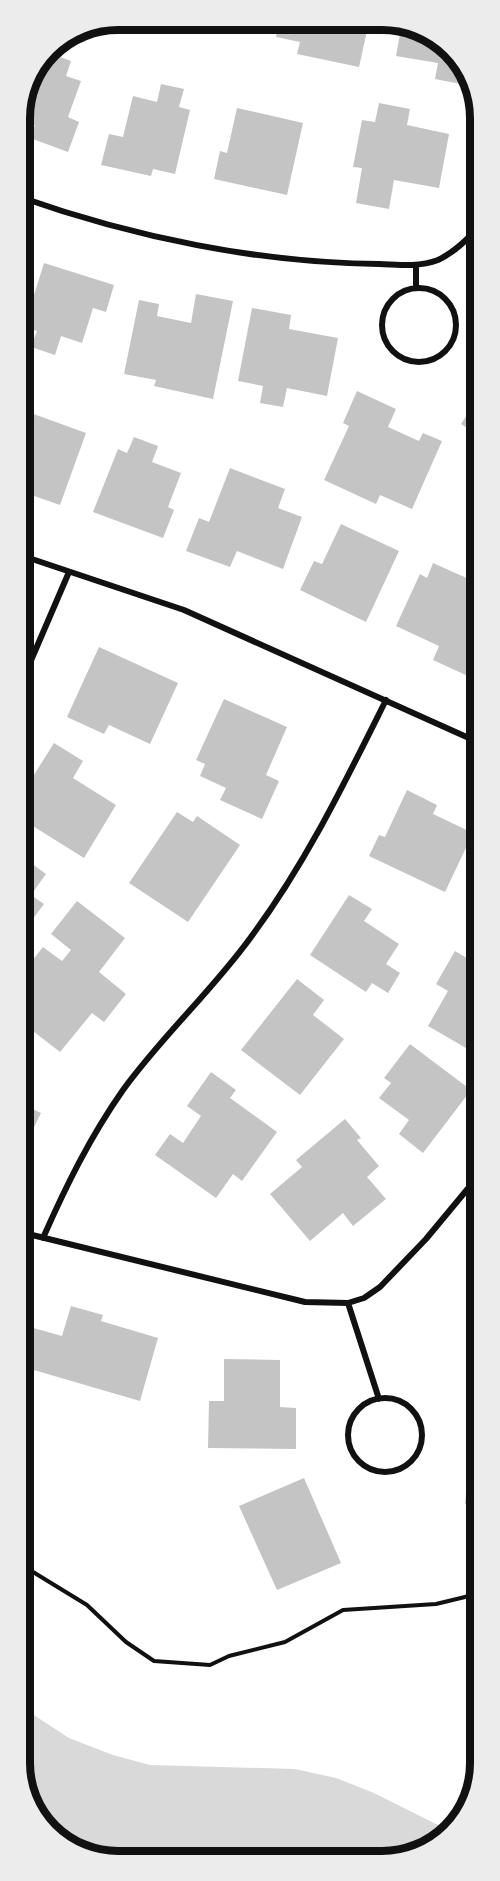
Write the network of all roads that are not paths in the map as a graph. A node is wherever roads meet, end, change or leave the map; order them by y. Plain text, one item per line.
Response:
1 (30, 200) edge
2 (470, 234) edge
3 (416, 265) junction
4 (416, 288) junction
5 (30, 558) edge
6 (69, 572) junction
7 (30, 663) edge
8 (386, 700) junction
9 (470, 738) edge
10 (470, 1186) edge
11 (30, 1235) edge
12 (43, 1238) junction
13 (348, 1303) junction
14 (379, 1399) junction

1 - 3 street
2 - 3 street
3 - 4 street
4 - 4 street
5 - 6 street
6 - 7 street
6 - 8 street
8 - 9 street
8 - 12 street
10 - 13 street
11 - 12 street
12 - 13 street
13 - 14 street
14 - 14 street

